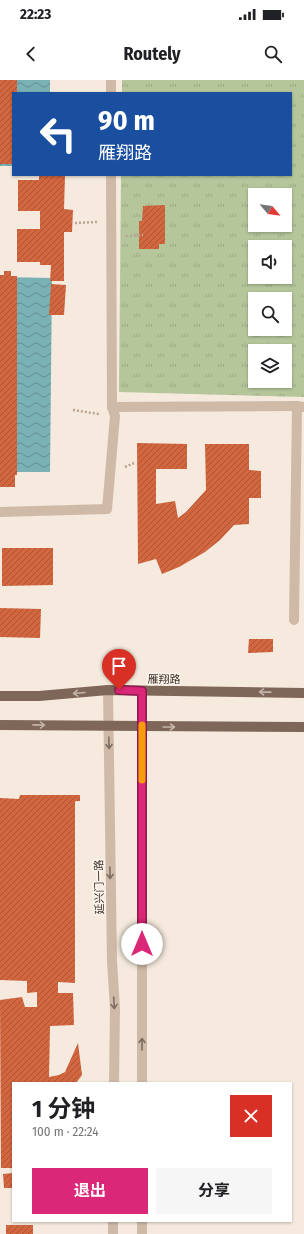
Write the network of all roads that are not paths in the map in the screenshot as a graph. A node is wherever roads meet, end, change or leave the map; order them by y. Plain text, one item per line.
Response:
1 (111, 80) edge
2 (111, 92) edge
3 (111, 176) edge
4 (301, 406) edge
5 (114, 412) junction
6 (0, 512) edge
7 (294, 620) dead end
8 (108, 690) junction
9 (142, 691) junction
10 (304, 693) edge
11 (0, 696) edge
12 (0, 725) edge
13 (108, 726) junction
14 (142, 727) junction
15 (304, 727) edge
16 (114, 1082) edge
17 (142, 1082) edge
18 (113, 1222) edge
19 (142, 1222) edge
20 (113, 1234) edge
21 (142, 1234) edge

1 - 2 street
3 - 5 street
4 - 5 street
4 - 7 street
5 - 6 street
8 - 9 main road, 雁翔路
8 -> 11 main road, 雁翔路
8 - 13 street, 延兴门一路
10 -> 9 main road, 雁翔路
9 - 14 street
12 -> 13 main road
13 - 14 main road
13 -> 16 street, 延兴门一路
14 -> 15 main road
17 -> 14 street
18 - 20 street
19 - 21 street

